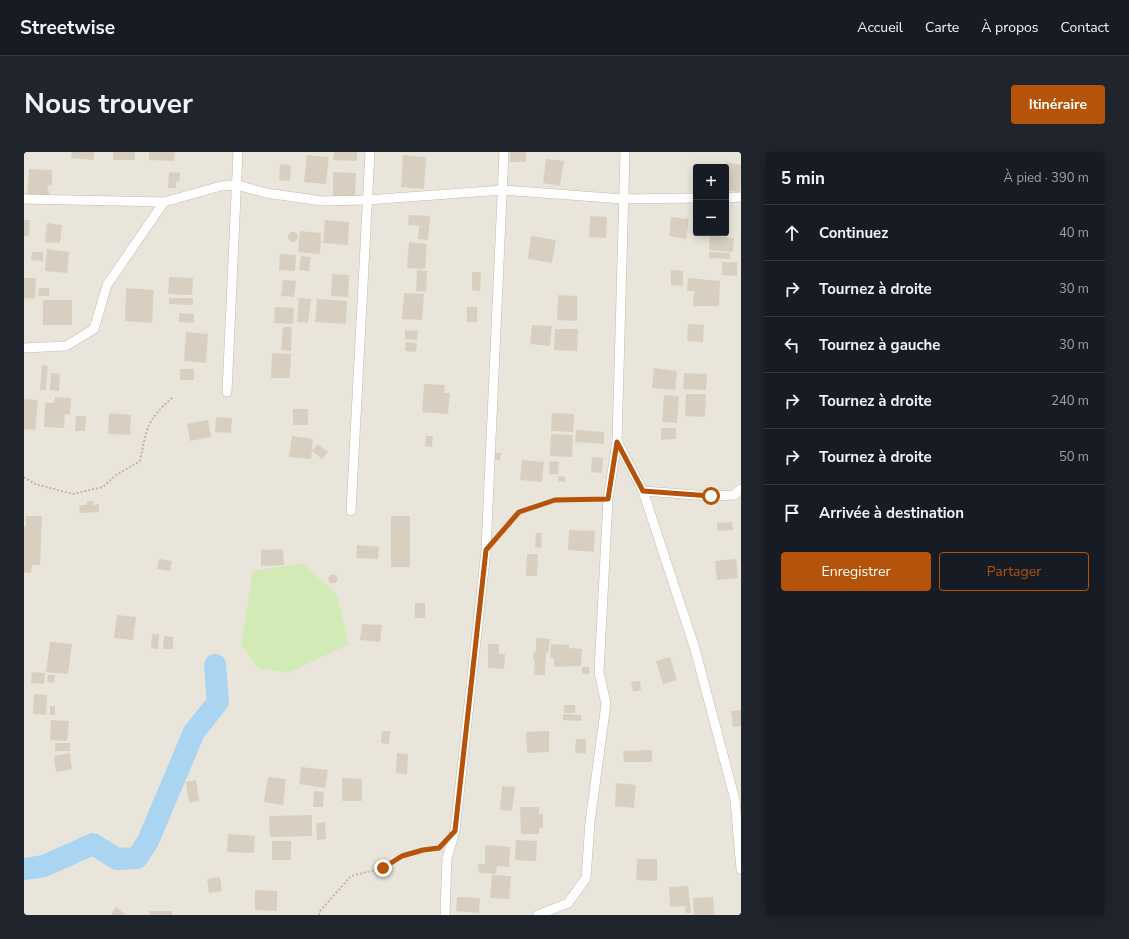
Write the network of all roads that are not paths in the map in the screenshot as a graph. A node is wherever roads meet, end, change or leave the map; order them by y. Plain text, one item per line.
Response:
1 (238, 152) edge
2 (370, 152) edge
3 (504, 152) edge
4 (625, 152) edge
5 (237, 185) junction
6 (503, 190) junction
7 (693, 198) edge
8 (729, 198) edge
9 (741, 198) edge
10 (623, 199) junction
11 (24, 200) edge
12 (367, 200) junction
13 (164, 202) junction
14 (24, 348) edge
15 (227, 392) dead end
16 (617, 442) junction
17 (741, 489) edge
18 (643, 491) junction
19 (351, 511) dead end
20 (741, 869) edge
21 (445, 915) edge
22 (538, 915) edge

1 - 5 street
2 - 12 street
3 - 6 street
4 - 10 street
5 - 12 street
5 - 13 street
5 - 15 street
6 - 10 street
6 - 12 street
6 - 21 street
7 - 10 street
8 - 9 street
10 - 16 street
11 - 13 street
12 - 19 street
13 - 14 street
16 - 18 street
16 - 22 street
17 - 18 street
18 - 20 street

